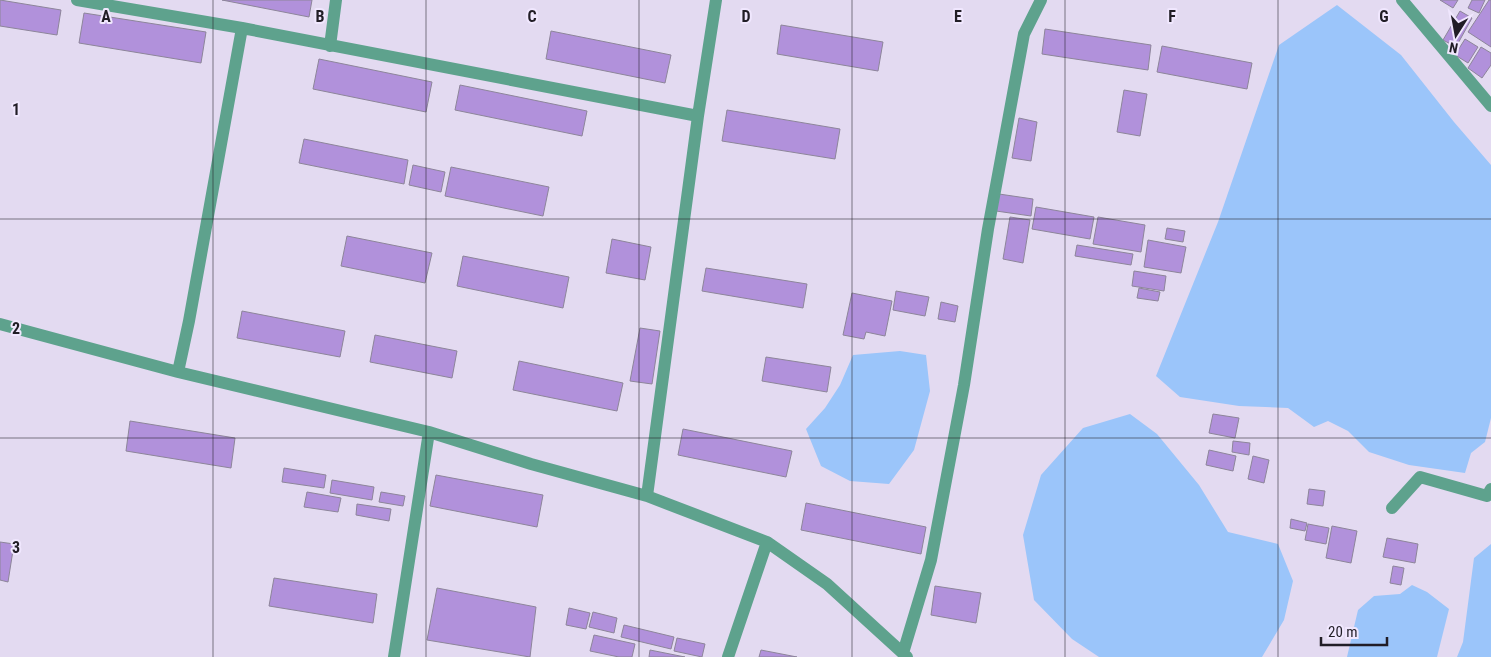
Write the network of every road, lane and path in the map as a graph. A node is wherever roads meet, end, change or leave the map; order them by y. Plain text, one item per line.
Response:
1 (77, 0) edge
2 (336, 0) edge
3 (716, 0) edge
4 (1040, 0) edge
5 (1402, 0) edge
6 (242, 28) junction
7 (330, 46) junction
8 (1491, 106) edge
9 (698, 116) junction
10 (0, 324) edge
11 (178, 372) junction
12 (429, 432) junction
13 (1491, 489) edge
14 (647, 496) junction
15 (1392, 508) dead end
16 (767, 542) junction
17 (905, 655) edge
18 (394, 657) edge
19 (728, 657) edge

1 - 6 street
2 - 7 street
3 - 9 street
4 - 17 street
5 - 8 street
6 - 7 street
6 - 11 street
7 - 9 street
9 - 14 street
10 - 11 street
11 - 12 street
12 - 14 street
12 - 18 street
13 - 15 street
14 - 16 street
16 - 17 street
16 - 19 street

